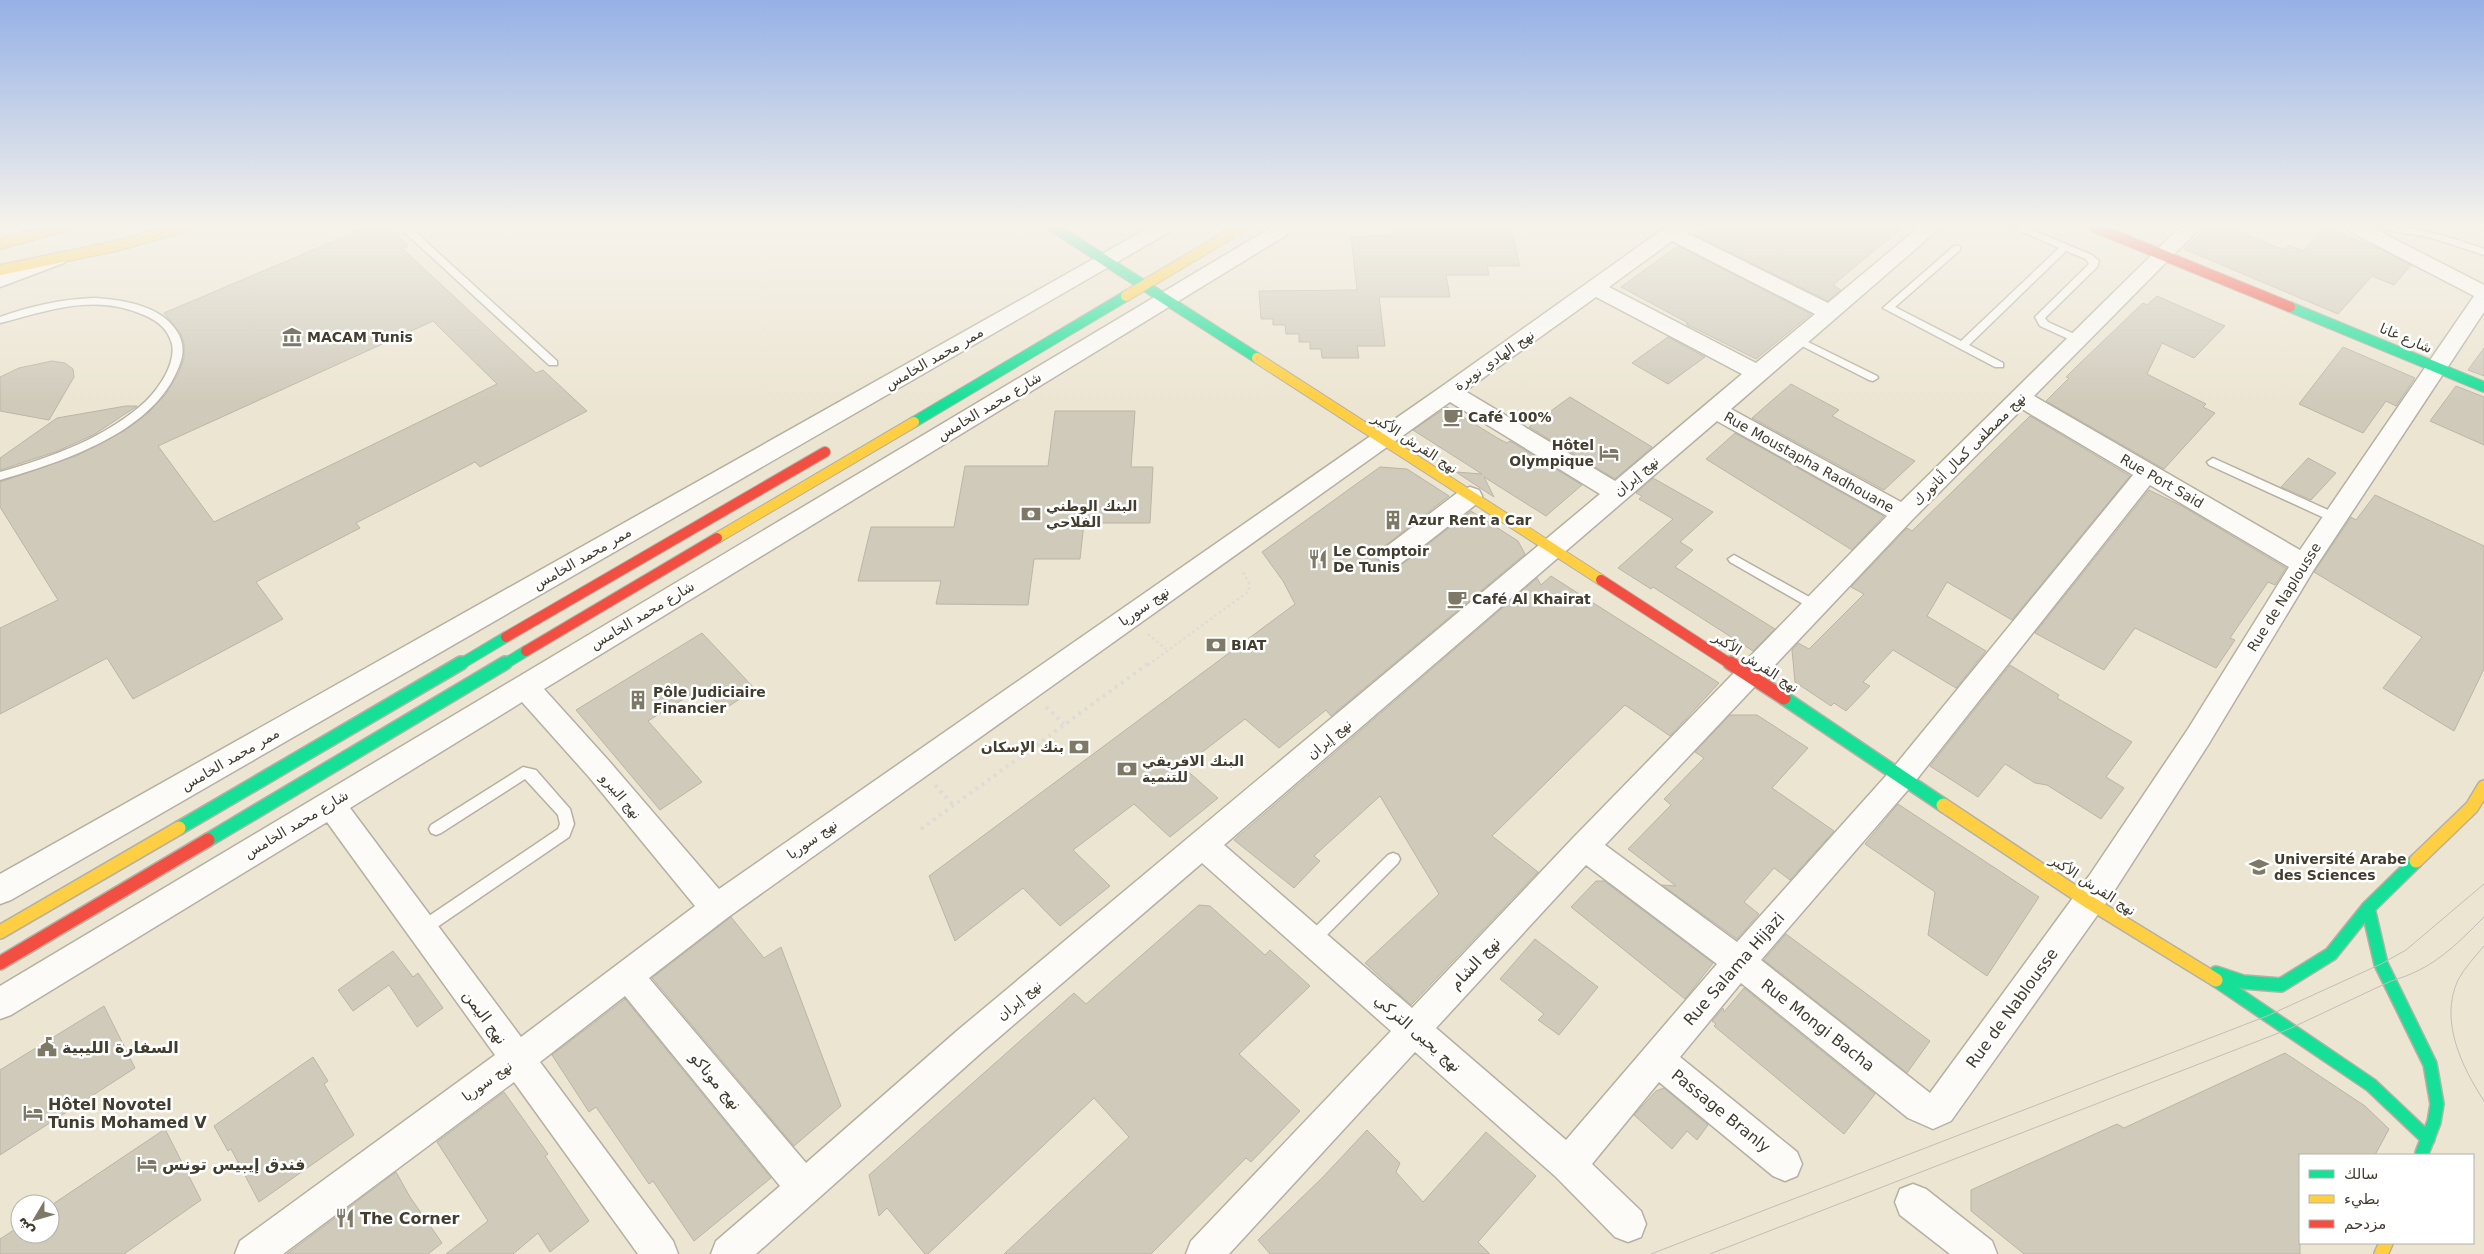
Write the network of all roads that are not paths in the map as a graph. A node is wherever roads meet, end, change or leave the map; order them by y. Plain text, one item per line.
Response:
1 (1145, 285) edge
2 (468, 286) edge
3 (1060, 286) edge
4 (1144, 286) edge
5 (1189, 286) edge
6 (1599, 286) edge
7 (1781, 286) edge
8 (1862, 286) edge
9 (1914, 286) edge
10 (2025, 286) edge
11 (2072, 286) edge
12 (2132, 286) edge
13 (2237, 286) edge
14 (2466, 286) edge
15 (1596, 288) junction
16 (2484, 295) edge
17 (1167, 299) junction
18 (1831, 312) junction
19 (0, 320) edge
20 (1798, 340) junction
21 (2079, 340) junction
22 (1962, 346) junction
23 (553, 363) dead end
24 (1999, 365) dead end
25 (2436, 367) junction
26 (1759, 374) junction
27 (1873, 378) dead end
28 (2484, 387) edge
29 (1450, 392) junction
30 (2020, 398) junction
31 (1714, 410) junction
32 (1381, 439) junction
33 (836, 446) dead end
34 (2213, 462) dead end
35 (2147, 473) junction
36 (0, 476) edge
37 (1616, 492) junction
38 (1470, 496) junction
39 (1903, 514) junction
40 (2335, 518) junction
41 (1552, 549) junction
42 (1391, 557) dead end
43 (1734, 559) dead end
44 (2304, 564) junction
45 (1816, 606) junction
46 (1749, 675) junction
47 (524, 686) junction
48 (1903, 776) junction
49 (2484, 787) edge
50 (330, 803) junction
51 (436, 829) dead end
52 (1203, 845) junction
53 (1584, 846) junction
54 (1393, 859) dead end
55 (0, 890) edge
56 (2089, 902) junction
57 (716, 908) junction
58 (2368, 908) junction
59 (422, 929) junction
60 (0, 932) edge
61 (1312, 940) junction
62 (1739, 962) junction
63 (0, 963) edge
64 (2196, 967) junction
65 (627, 975) junction
66 (0, 1004) edge
67 (1413, 1028) junction
68 (1657, 1058) junction
69 (516, 1060) junction
70 (1933, 1112) joint
71 (2429, 1135) junction
72 (2421, 1154) edge
73 (1786, 1164) dead end
74 (1568, 1165) junction
75 (804, 1188) junction
76 (1914, 1202) dead end
77 (1628, 1224) dead end
78 (261, 1252) edge
79 (1209, 1252) edge
80 (660, 1254) edge
81 (728, 1254) edge
82 (1979, 1254) edge

1 - 17 main road, نهج القرش الأكبر
2 - 23 lane
3 - 55 street, ممر محمد الخامس
4 - 63 main road, شارع محمد الخامس
5 - 17 street, شارع محمد الخامس
6 - 15 street, نهج الهادي نويرة
7 - 18 street
8 - 18 street, نهج إيران
9 - 22 lane
10 - 22 lane
11 - 21 lane
12 - 21 street, نهج مصطفى كمال أتاتورك
13 - 25 main road, شارع غانا
14 - 16 street
15 - 26 street
15 - 29 street, نهج الهادي نويرة
16 - 25 street, Rue de Naplousse
17 - 32 main road, نهج القرش الأكبر
17 - 47 street, شارع محمد الخامس
18 - 20 street, نهج إيران
19 - 36 lane
20 - 26 street, نهج إيران
20 - 27 lane
21 - 30 street, نهج مصطفى كمال أتاتورك
22 - 24 lane
25 - 28 main road, شارع غانا
25 - 40 street, Rue de Naplousse
26 - 31 street, نهج إيران
29 - 32 street, نهج الهادي نويرة
29 - 37 street
30 - 35 street, Rue Port Said
30 - 39 street, نهج مصطفى كمال أتاتورك
31 - 37 street, نهج إيران
31 - 39 street, Rue Moustapha Radhouane
32 - 38 main road, نهج القرش الأكبر
32 - 57 street, نهج سوريا
33 - 60 main road
34 - 40 lane
35 - 44 street, Rue Port Said
35 - 48 street, Rue Salama Hijazi
37 - 41 street, نهج إيران
38 - 41 main road, نهج القرش الأكبر
38 - 42 street
39 - 45 street, نهج مصطفى كمال أتاتورك
40 - 44 street, Rue de Naplousse
41 - 46 main road, نهج القرش الأكبر
41 - 52 street, نهج إيران
43 - 45 lane
44 - 56 street, Rue de Naplousse
45 - 46 street, نهج مصطفى كمال أتاتورك
46 - 48 main road, نهج القرش الأكبر
46 - 53 street, نهج الشام
47 - 50 street, شارع محمد الخامس
47 - 57 street, نهج البيرو
48 - 56 main road, نهج القرش الأكبر
48 - 62 street, Rue Salama Hijazi
49 - 58 main road
50 - 59 street, نهج اليمن
50 - 66 street, شارع محمد الخامس
51 - 59 lane
52 - 61 street, نهج يحيى التركي
52 - 75 street, نهج إيران
53 - 62 street, Rue Mongi Bacha
53 - 67 street, نهج الشام
54 - 61 lane
56 - 64 main road, نهج القرش الأكبر
56 - 70 street, Rue de Nablousse
57 - 65 street, نهج سوريا
58 - 64 main road
58 - 71 main road
59 - 69 street, نهج اليمن
61 - 67 street, نهج يحيى التركي
62 - 68 street, Rue Salama Hijazi
62 - 70 street, Rue Mongi Bacha
64 - 71 main road, نهج القرش الأكبر
65 - 69 street, نهج سوريا
65 - 75 street, نهج موناكو
67 - 74 street, نهج يحيى التركي
67 - 79 street, نهج الشام
68 - 73 street, Passage Branly
68 - 74 street, Rue Salama Hijazi
69 - 78 street, نهج سوريا
69 - 80 street, نهج اليمن
71 - 72 main road
74 - 77 street, نهج يحيى التركي
75 - 81 street, نهج إيران
76 - 82 street

